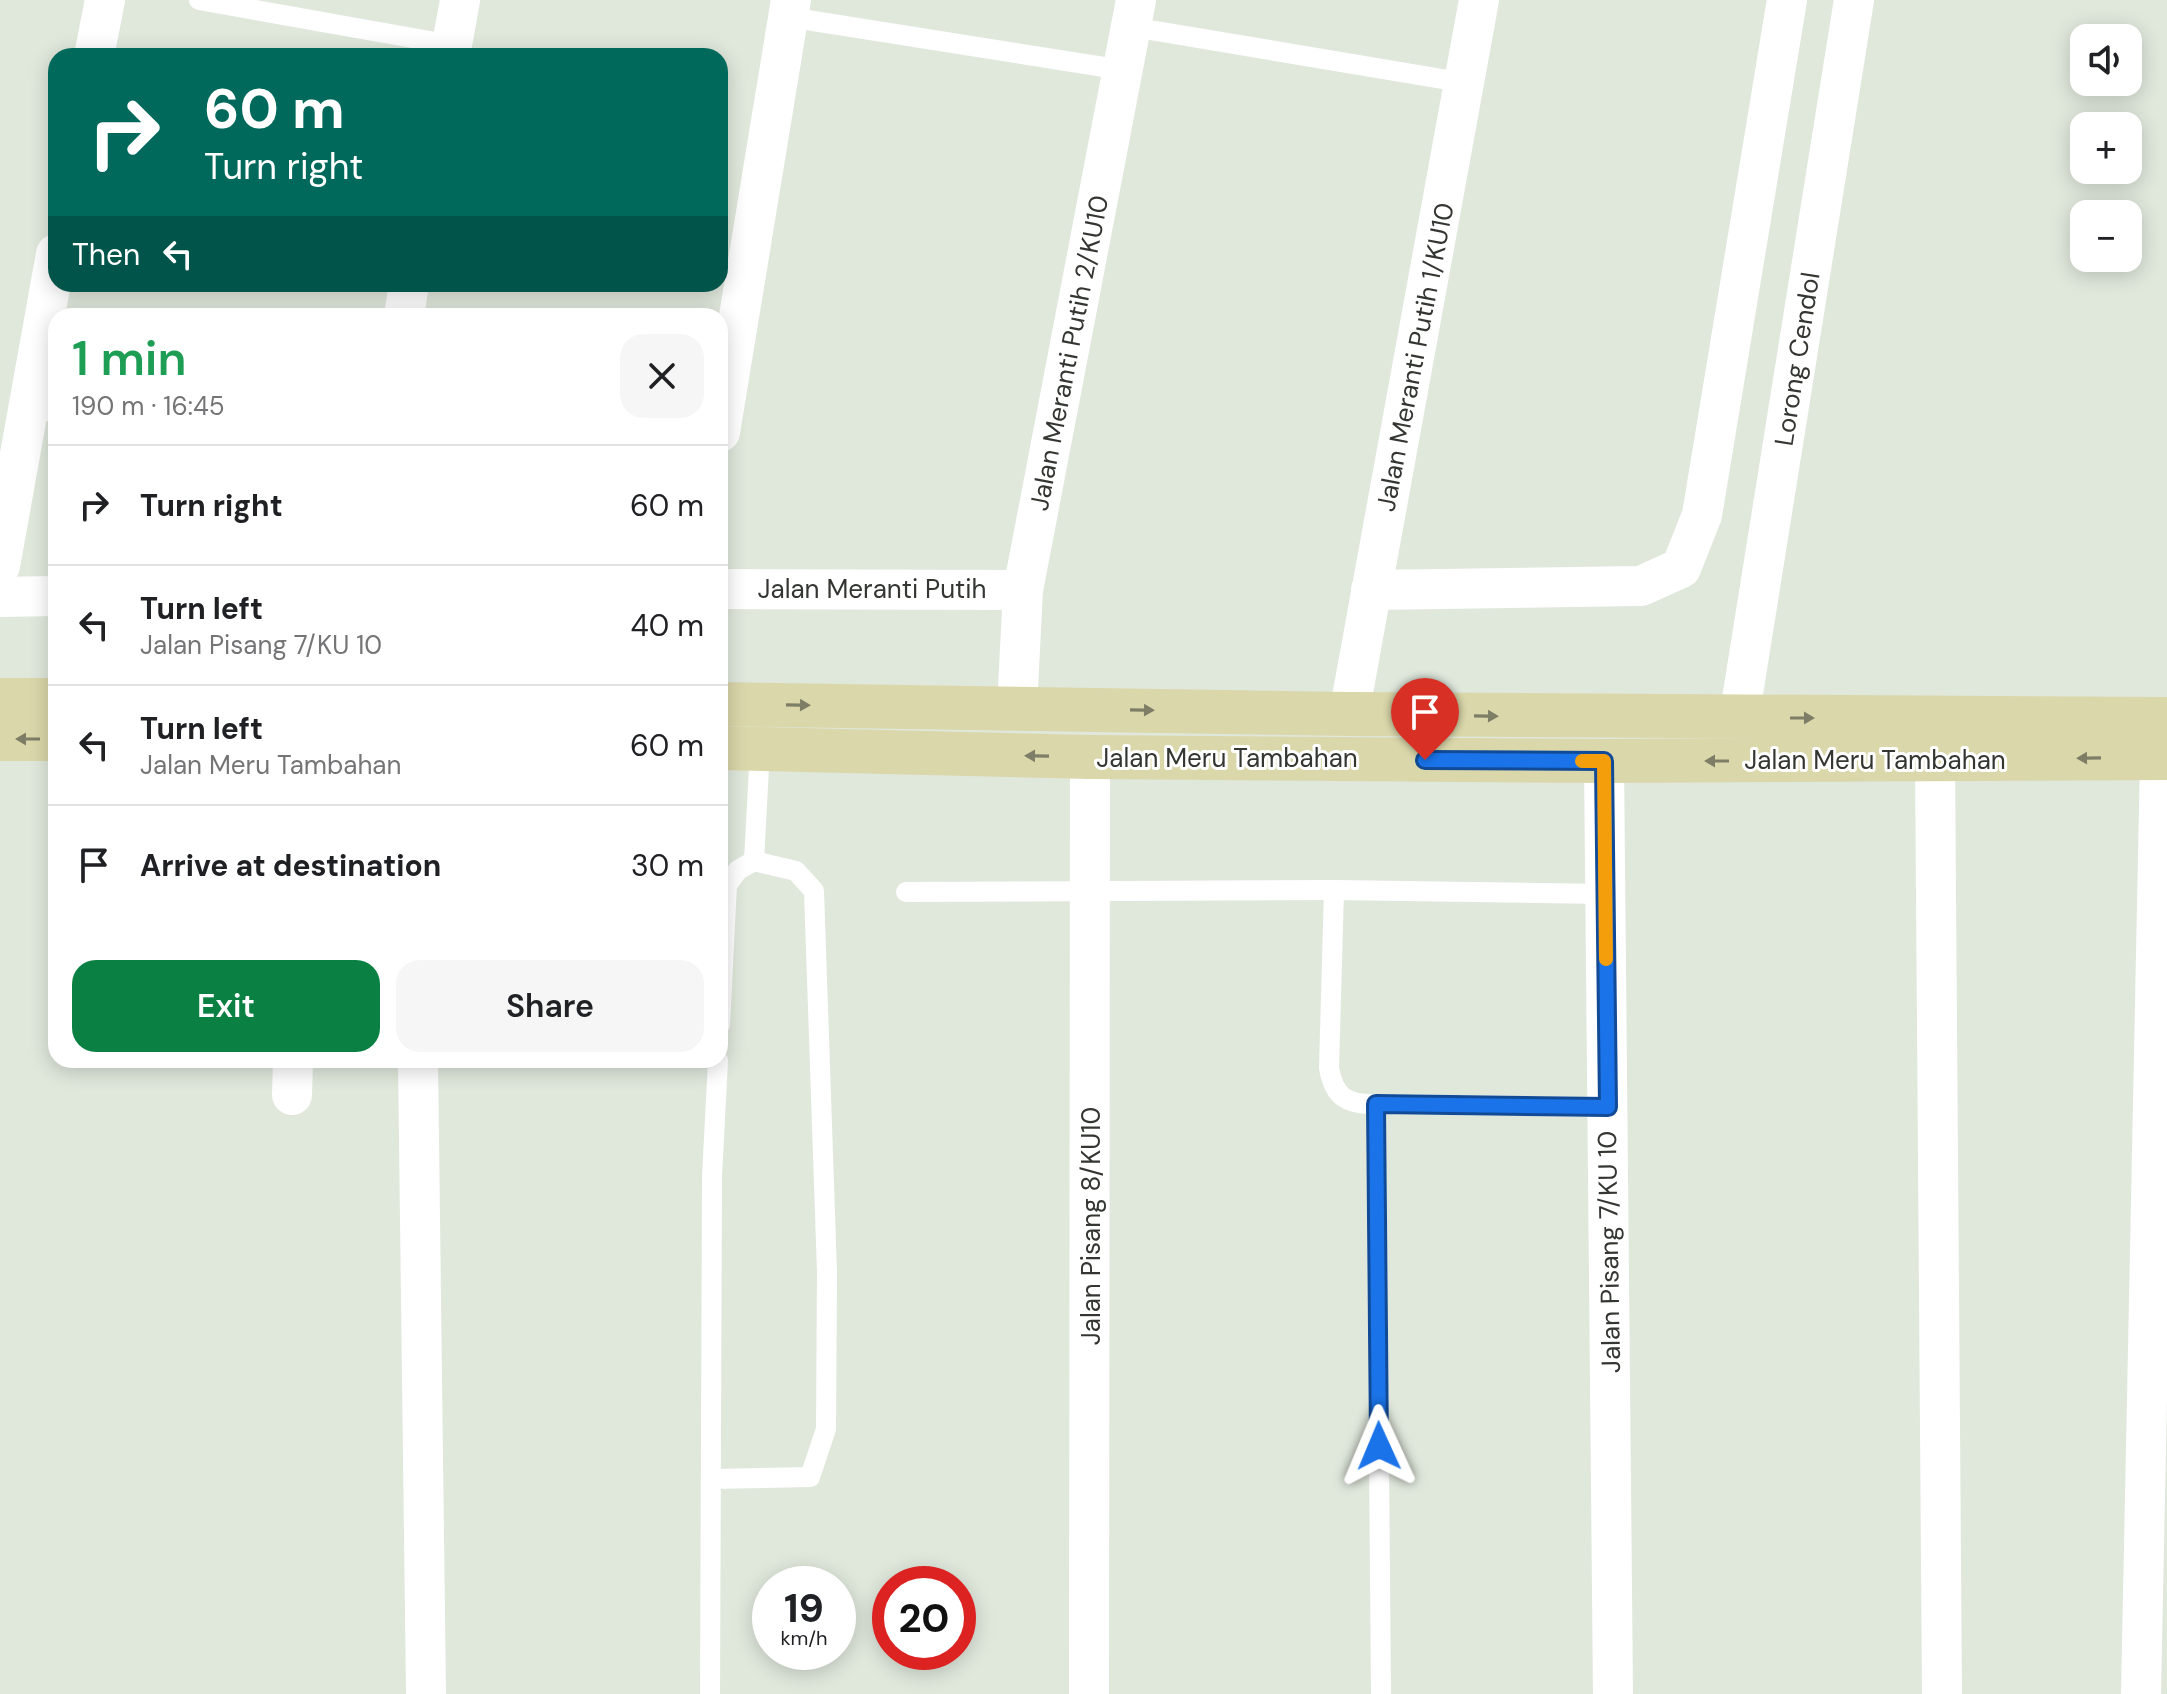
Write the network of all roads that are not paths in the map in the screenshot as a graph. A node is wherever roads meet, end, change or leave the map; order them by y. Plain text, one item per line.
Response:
1 (105, 0) edge
2 (199, 0) edge
3 (460, 0) edge
4 (1479, 0) edge
5 (1787, 0) edge
6 (1854, 0) edge
7 (278, 7) edge
8 (789, 9) edge
9 (1134, 13) edge
10 (96, 48) edge
11 (443, 48) edge
12 (451, 48) edge
13 (1123, 70) junction
14 (1466, 83) junction
15 (48, 338) edge
16 (728, 374) edge
17 (41, 411) edge
18 (0, 566) edge
19 (728, 589) edge
20 (1023, 590) junction
21 (1371, 590) junction
22 (48, 596) edge
23 (0, 597) edge
24 (0, 700) edge
25 (48, 700) edge
26 (728, 704) edge
27 (1017, 708) junction
28 (1349, 714) junction
29 (1739, 718) junction
30 (0, 739) edge
31 (48, 739) edge
32 (2165, 745) edge
33 (740, 748) edge
34 (1090, 757) junction
35 (1935, 760) junction
36 (1604, 761) junction
37 (754, 861) junction
38 (728, 884) edge
39 (1334, 890) junction
40 (906, 892) dead end
41 (1090, 892) junction
42 (1606, 894) junction
43 (418, 1068) edge
44 (718, 1068) edge
45 (1376, 1104) junction
46 (1608, 1107) junction
47 (711, 1479) junction
48 (426, 1694) edge
49 (710, 1694) edge
50 (1089, 1694) edge
51 (1381, 1694) edge
52 (1613, 1694) edge
53 (1942, 1694) edge
54 (2141, 1694) edge

1 - 10 street
2 - 7 lane
3 - 12 street
4 - 14 street, Jalan Meranti Putih 1/KU10
5 - 21 street
6 - 29 street, Lorong Cendol
7 - 11 lane
8 - 13 lane
8 - 16 street
9 - 13 street, Jalan Meranti Putih 2/KU10
9 - 14 lane
13 - 20 street, Jalan Meranti Putih 2/KU10
14 - 21 street, Jalan Meranti Putih 1/KU10
15 - 17 street
17 - 18 street
19 - 20 street, Jalan Meranti Putih
20 - 27 street, Jalan Meranti Putih 2/KU10
21 - 28 street, Jalan Meranti Putih 1/KU10
22 - 23 street
24 - 25 main road
26 -> 27 main road, Jalan Meru Tambahan
27 -> 28 main road, Jalan Meru Tambahan
28 -> 29 main road, Jalan Meru Tambahan
29 -> 32 main road, Jalan Meru Tambahan
31 -> 30 main road
32 -> 35 main road, Jalan Meru Tambahan
32 - 54 street
34 -> 33 main road, Jalan Meru Tambahan
33 - 37 lane
34 - 36 main road, Jalan Meru Tambahan
34 - 41 street, Jalan Pisang 8/KU10
35 -> 36 main road, Jalan Meru Tambahan
35 - 53 street
36 - 42 street, Jalan Pisang 7/KU 10
37 - 38 lane
37 - 47 lane
39 - 41 lane
39 - 42 lane
39 - 45 lane
40 - 41 lane
41 - 50 street, Jalan Pisang 8/KU10
42 - 46 street, Jalan Pisang 7/KU 10
43 - 48 street
44 - 47 lane
45 - 46 lane
45 - 51 lane
46 - 52 street, Jalan Pisang 7/KU 10
47 - 49 lane

